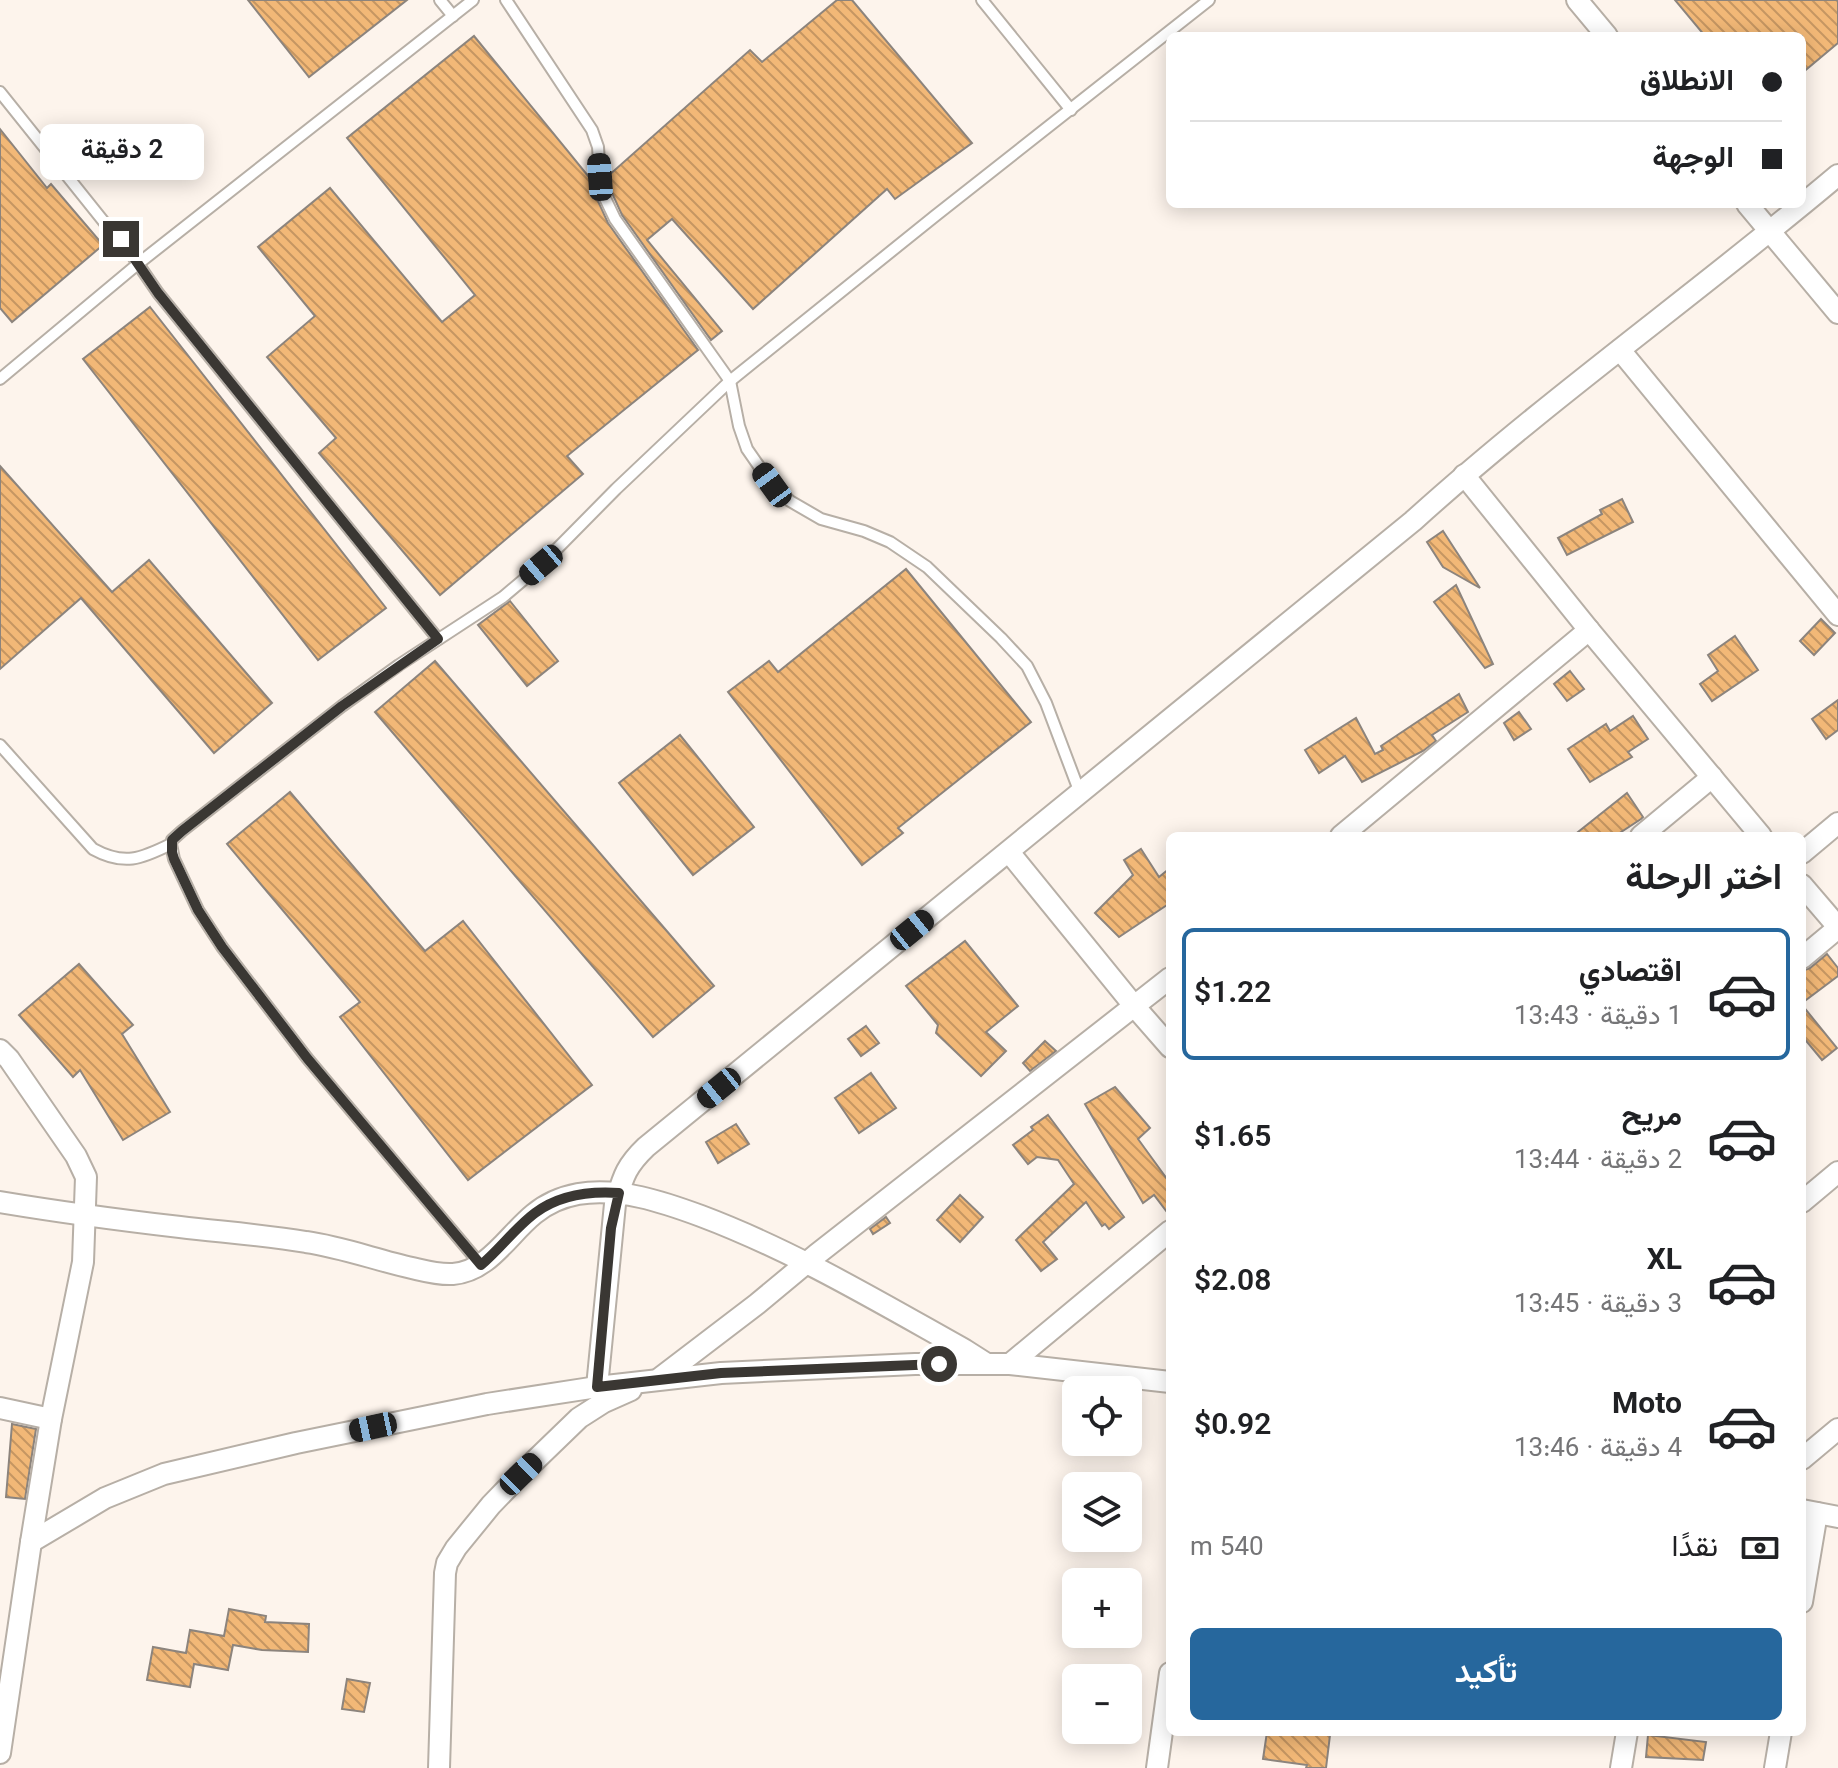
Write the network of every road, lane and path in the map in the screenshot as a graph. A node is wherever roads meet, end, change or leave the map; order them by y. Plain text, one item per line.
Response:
1 (440, 0) edge
2 (473, 0) edge
3 (506, 0) edge
4 (982, 0) edge
5 (1209, 0) edge
6 (1577, 0) edge
7 (453, 16) junction
8 (1169, 32) edge
9 (1604, 32) edge
10 (1166, 34) edge
11 (0, 92) edge
12 (1071, 110) junction
13 (1838, 175) edge
14 (1806, 202) edge
15 (1750, 208) edge
16 (1799, 208) edge
17 (1770, 232) junction
18 (139, 263) junction
19 (1838, 313) edge
20 (1620, 350) junction
21 (0, 379) edge
22 (730, 381) junction
23 (1464, 475) junction
24 (1838, 615) edge
25 (1589, 630) junction
26 (438, 639) junction
27 (0, 745) edge
28 (1712, 777) junction
29 (1080, 793) junction
30 (1838, 823) edge
31 (1346, 832) edge
32 (1646, 832) edge
33 (1758, 832) edge
34 (171, 844) junction
35 (1806, 850) edge
36 (1009, 852) junction
37 (1806, 890) edge
38 (1838, 928) edge
39 (1806, 955) edge
40 (1166, 981) edge
41 (1135, 1007) junction
42 (1166, 1042) edge
43 (0, 1050) edge
44 (1838, 1172) edge
45 (619, 1193) junction
46 (1806, 1199) edge
47 (0, 1202) edge
48 (84, 1216) junction
49 (1166, 1234) edge
50 (807, 1262) junction
51 (481, 1265) junction
52 (987, 1364) junction
53 (1010, 1364) junction
54 (660, 1379) junction
55 (1166, 1382) edge
56 (597, 1387) junction
57 (0, 1408) edge
58 (51, 1419) junction
59 (1838, 1429) edge
60 (1806, 1456) edge
61 (1809, 1512) edge
62 (1838, 1517) edge
63 (31, 1542) junction
64 (1806, 1551) edge
65 (1166, 1702) edge
66 (1626, 1736) edge
67 (1780, 1736) edge
68 (0, 1753) edge
69 (439, 1768) edge
70 (1157, 1768) edge
71 (1621, 1768) edge
72 (1775, 1768) edge

1 - 7 lane
2 - 7 lane
3 - 22 lane
4 - 12 lane
5 - 8 lane
6 - 9 street
7 - 18 lane
10 - 12 lane
11 - 18 lane
12 - 22 lane
13 - 14 street
15 - 17 street
16 - 17 street
17 - 19 street
17 - 20 street
18 - 21 lane
18 - 26 lane
20 - 23 street
20 - 24 street
22 - 26 lane
22 - 29 lane
23 - 25 street
23 - 29 street
25 - 28 street
25 - 31 street
26 - 34 lane
27 - 34 lane
28 - 32 street
28 - 33 street
29 - 36 street
30 - 35 street
34 - 51 lane
36 - 41 street
36 - 45 street
37 - 38 street
38 - 39 street
40 - 41 street
41 - 42 street
41 - 50 street
43 - 48 street
44 - 46 street
45 - 50 street
45 - 51 street
45 - 56 street
47 - 48 street
48 - 51 street
48 - 58 street
49 - 53 street
50 - 52 street
50 - 54 street
52 - 53 street
52 - 54 street
53 - 55 street
54 - 56 street
54 - 69 street
56 - 63 street
57 - 58 street
58 - 63 street
59 - 60 street
61 - 62 street
61 - 64 street
63 - 68 street
65 - 70 street
66 - 71 street
67 - 72 street

